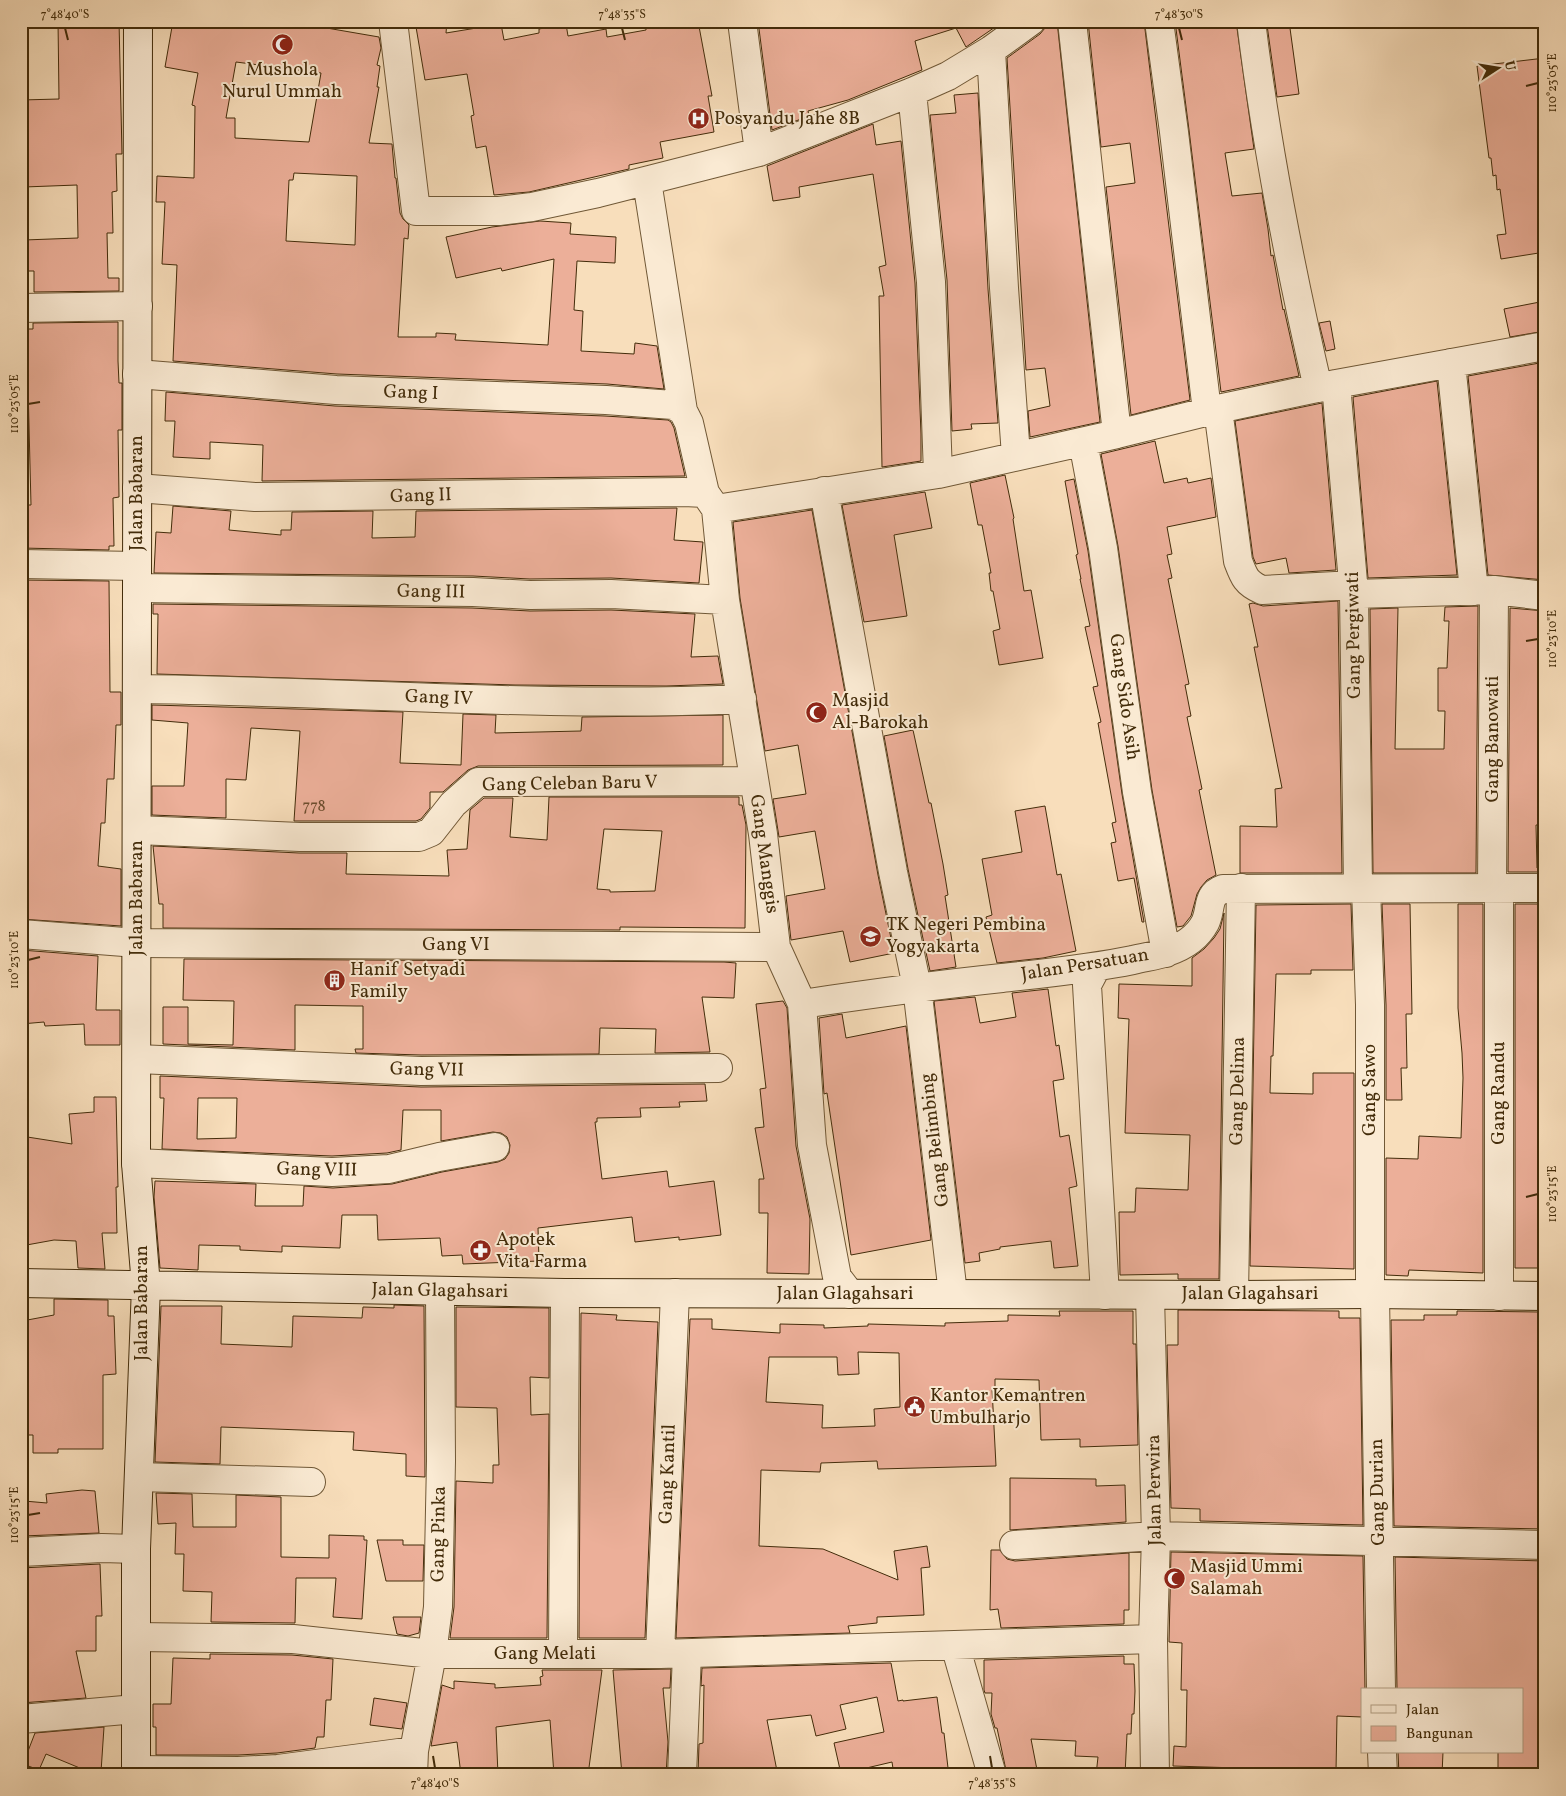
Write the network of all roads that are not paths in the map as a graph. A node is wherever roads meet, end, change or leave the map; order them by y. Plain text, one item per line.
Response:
1 (138, 21) edge
2 (393, 21) edge
3 (742, 21) edge
4 (1031, 21) edge
5 (1072, 21) edge
6 (1159, 21) edge
7 (1251, 21) edge
8 (991, 50) junction
9 (912, 92) junction
10 (758, 152) junction
11 (647, 181) junction
12 (138, 306) junction
13 (21, 308) edge
14 (1545, 346) edge
15 (1451, 363) junction
16 (137, 374) junction
17 (1327, 386) junction
18 (1213, 410) junction
19 (683, 411) junction
20 (1117, 434) junction
21 (1083, 442) junction
22 (1016, 456) junction
23 (938, 474) junction
24 (137, 488) junction
25 (824, 491) junction
26 (711, 501) junction
27 (21, 564) edge
28 (137, 577) junction
29 (1354, 589) junction
30 (1484, 590) junction
31 (1545, 596) edge
32 (725, 600) junction
33 (137, 689) junction
34 (742, 699) junction
35 (754, 781) junction
36 (137, 830) junction
37 (1362, 887) junction
38 (1241, 888) junction
39 (1545, 888) edge
40 (1496, 889) junction
41 (21, 934) edge
42 (137, 943) junction
43 (776, 947) junction
44 (1166, 953) junction
45 (1096, 968) junction
46 (917, 987) junction
47 (802, 1004) junction
48 (137, 1059) junction
49 (718, 1068) dead end
50 (495, 1147) dead end
51 (136, 1163) junction
52 (21, 1283) edge
53 (146, 1286) junction
54 (440, 1292) junction
55 (675, 1293) junction
56 (565, 1294) junction
57 (850, 1294) junction
58 (953, 1294) junction
59 (1372, 1294) junction
60 (1105, 1295) junction
61 (1150, 1295) junction
62 (1234, 1295) junction
63 (1499, 1296) junction
64 (1545, 1296) edge
65 (138, 1477) junction
66 (311, 1482) dead end
67 (1156, 1536) junction
68 (1379, 1542) junction
69 (1014, 1545) dead end
70 (1545, 1545) edge
71 (136, 1549) junction
72 (21, 1552) edge
73 (136, 1637) junction
74 (1154, 1639) junction
75 (955, 1645) junction
76 (432, 1654) junction
77 (564, 1654) junction
78 (660, 1654) junction
79 (687, 1654) junction
80 (1381, 1688) edge
81 (136, 1709) junction
82 (21, 1719) edge
83 (1382, 1754) edge
84 (414, 1763) edge
85 (136, 1772) edge
86 (682, 1775) edge
87 (992, 1775) edge
88 (1155, 1775) edge
89 (1382, 1775) edge

1 - 12 street, Jalan Babaran
2 - 11 street
3 - 10 street
4 - 8 street
5 - 20 street
6 - 18 street
7 - 17 street, Gang Pergiwati
8 - 9 street
8 - 22 street
9 - 10 street
9 - 23 street
10 - 11 street
11 - 19 street, Gang Manggis
12 - 13 street
12 - 16 street, Jalan Babaran
14 - 15 street, Gang II
15 - 17 street, Gang II
15 - 30 street, Gang Banowati
16 - 19 street, Gang I
16 - 24 street, Jalan Babaran
17 - 18 street, Gang II
17 - 29 street, Gang Pergiwati
18 - 20 street, Gang II
18 - 29 street
19 - 26 street, Gang Manggis
20 - 21 street, Gang II
21 - 22 street, Gang II
21 - 44 street, Gang Sido Asih
22 - 23 street, Gang II
23 - 25 street, Gang II
24 - 26 street, Gang II
24 - 28 street, Jalan Babaran
25 - 26 street, Gang II
25 - 46 street, Gang Belimbing
26 - 32 street, Gang Manggis
27 - 28 street, Gang III
28 - 32 street, Gang III
28 - 33 street, Jalan Babaran
29 - 30 street
29 - 37 street, Gang Pergiwati
30 - 31 street
30 - 40 street, Gang Banowati
32 - 34 street, Gang Manggis
33 - 34 street, Gang IV
33 - 36 street, Jalan Babaran
34 - 35 street, Gang Manggis
35 - 36 street, Gang Celeban Baru V
35 - 43 street, Gang Manggis
36 - 42 street, Jalan Babaran
37 - 38 street, Jalan Persatuan
37 - 40 street, Jalan Persatuan
37 - 59 street, Gang Sawo
38 - 44 street, Jalan Persatuan
38 - 62 street, Gang Delima
39 - 40 street, Jalan Persatuan
40 - 63 street, Gang Randu
41 - 42 street, Gang VI
42 - 43 street, Gang VI
42 - 48 street, Jalan Babaran
43 - 47 street, Gang Manggis
44 - 45 street, Jalan Persatuan
45 - 46 street, Jalan Persatuan
45 - 60 street
46 - 47 street, Jalan Persatuan
46 - 58 street, Gang Belimbing
47 - 57 street, Gang Manggis
48 - 49 street, Gang VII
48 - 51 street, Jalan Babaran
50 - 51 street, Gang VIII
51 - 53 street, Jalan Babaran
52 - 53 street, Jalan Glagahsari
53 - 54 street, Jalan Glagahsari
53 - 65 street, Jalan Babaran
54 - 56 street, Jalan Glagahsari
54 - 76 street, Gang Pinka
55 - 56 street, Jalan Glagahsari
55 - 57 street, Jalan Glagahsari
55 - 78 street, Gang Kantil
56 - 77 street
57 - 58 street, Jalan Glagahsari
58 - 60 street, Jalan Glagahsari
59 - 62 street, Jalan Glagahsari
59 - 63 street, Jalan Glagahsari
59 - 68 street, Gang Durian
60 - 61 street, Jalan Glagahsari
61 - 62 street, Jalan Glagahsari
61 - 67 street, Jalan Perwira
63 - 64 street, Jalan Glagahsari
65 - 66 street
65 - 71 street, Jalan Babaran
67 - 68 street
67 - 69 street
67 - 74 street, Jalan Perwira
68 - 70 street
68 - 80 street, Gang Durian
71 - 72 street
71 - 73 street, Jalan Babaran
73 - 76 street, Gang Melati
73 - 81 street, Jalan Babaran
74 - 75 street, Gang Melati
74 - 88 street, Jalan Perwira
75 - 79 street, Gang Melati
75 - 87 street
76 - 77 street, Gang Melati
76 - 84 street, Gang Pinka
77 - 78 street, Gang Melati
78 - 79 street, Gang Melati
79 - 86 street
81 - 82 street
81 - 85 street, Jalan Babaran
83 - 89 street
84 - 85 street

